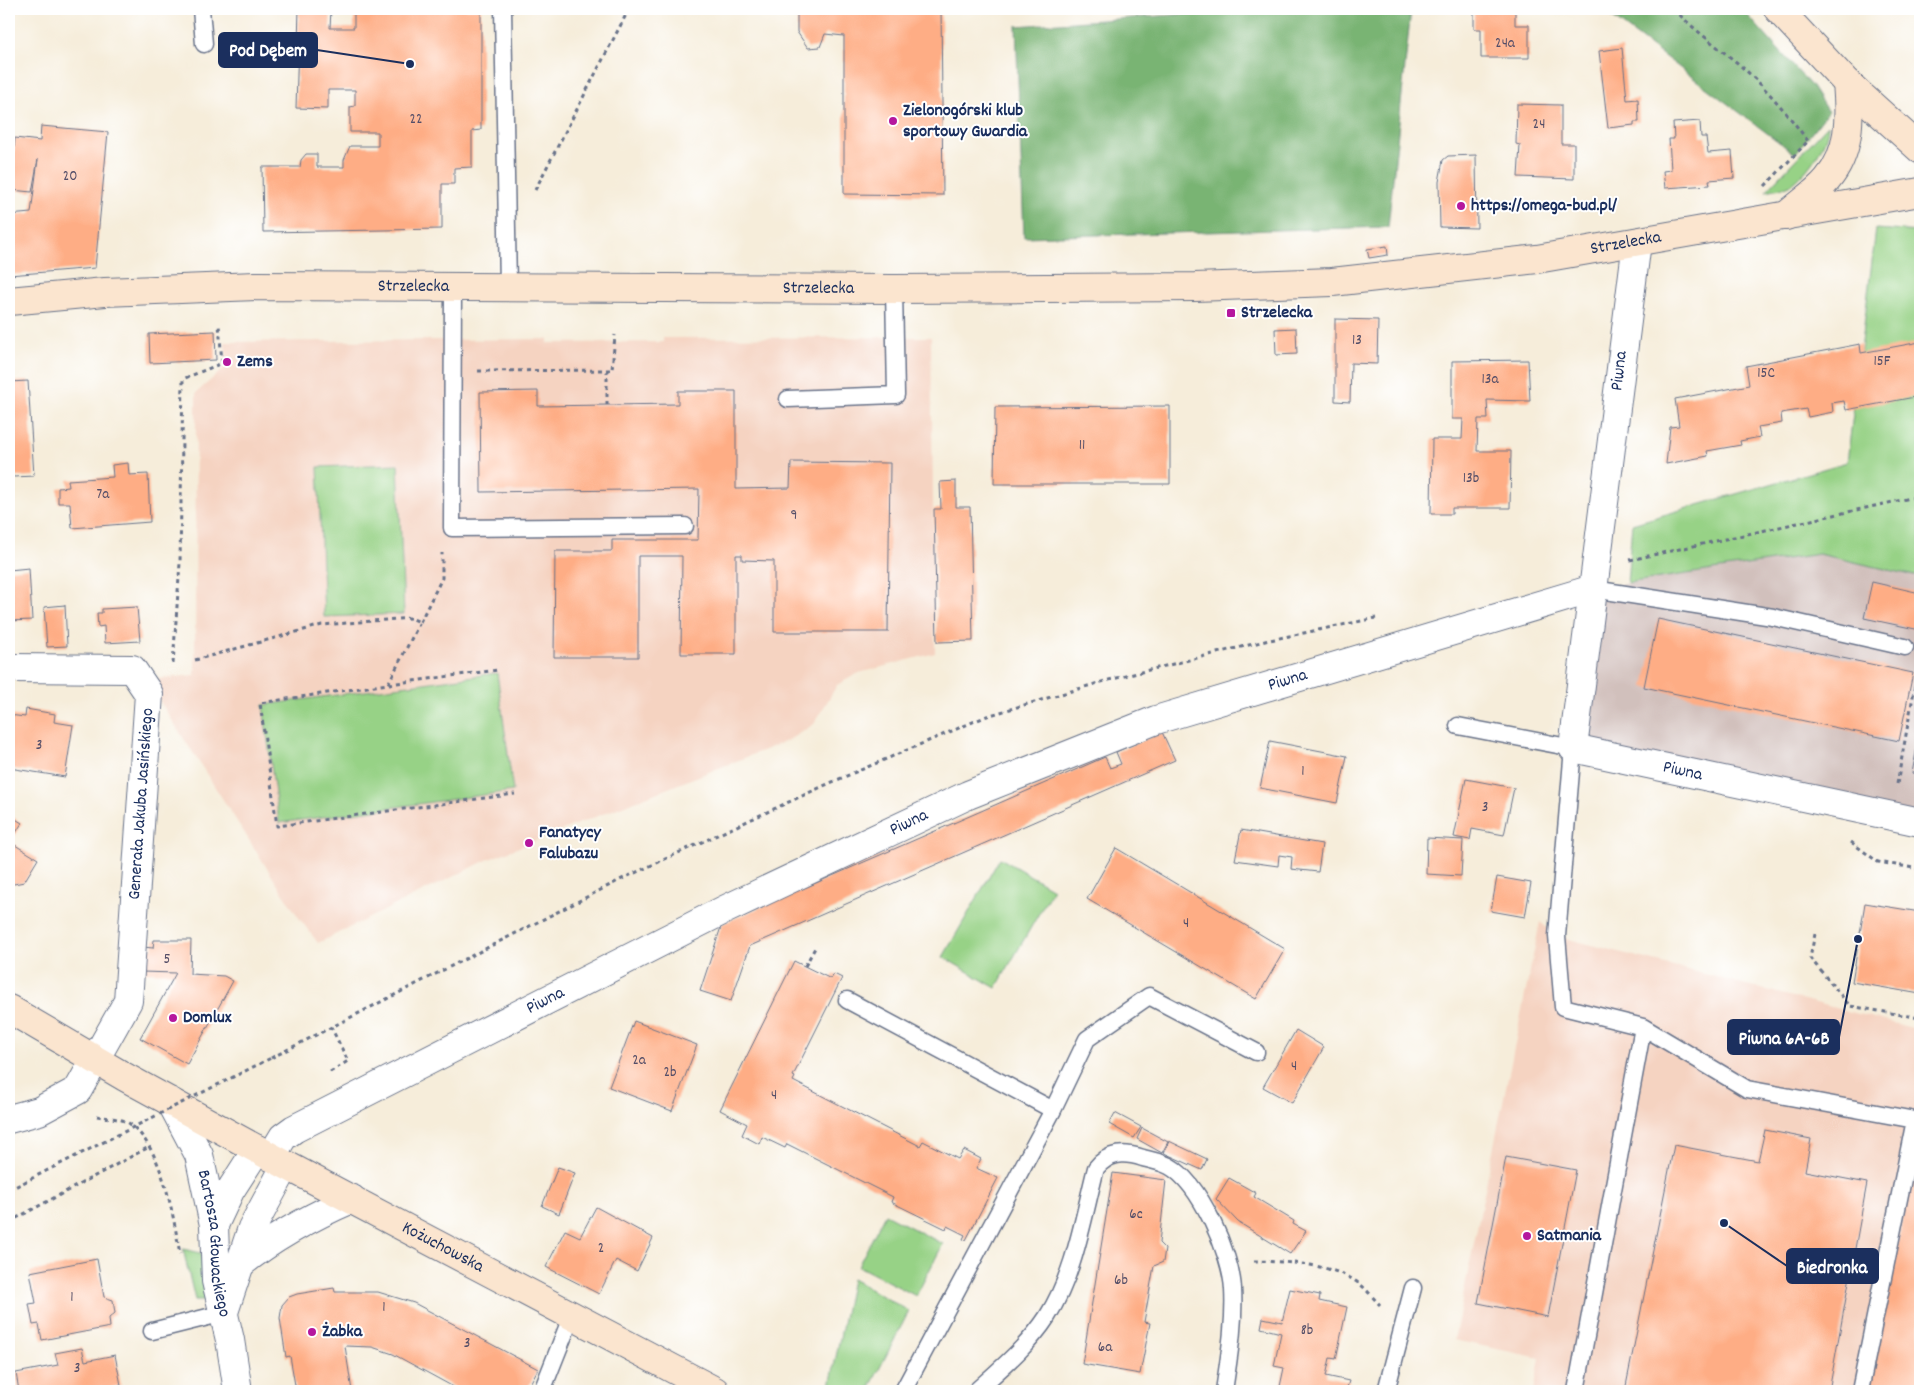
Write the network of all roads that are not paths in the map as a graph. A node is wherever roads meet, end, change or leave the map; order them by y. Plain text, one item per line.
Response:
1 (201, 9) edge
2 (503, 9) edge
3 (1778, 9) edge
4 (204, 44) dead end
5 (1847, 83) junction
6 (1920, 149) edge
7 (1920, 192) edge
8 (1785, 217) junction
9 (1637, 242) junction
10 (453, 286) junction
11 (508, 286) junction
12 (894, 289) junction
13 (9, 301) edge
14 (788, 398) dead end
15 (685, 526) dead end
16 (1594, 579) junction
17 (1905, 647) road end
18 (9, 668) edge
19 (1458, 726) dead end
20 (1574, 748) junction
21 (1920, 822) edge
22 (847, 1000) dead end
23 (9, 1009) edge
24 (1643, 1027) junction
25 (1256, 1052) dead end
26 (95, 1059) junction
27 (171, 1102) junction
28 (1052, 1110) junction
29 (9, 1119) edge
30 (271, 1157) junction
31 (352, 1199) junction
32 (214, 1225) junction
33 (238, 1265) junction
34 (1413, 1288) dead end
35 (224, 1313) junction
36 (572, 1315) junction
37 (152, 1330) dead end
38 (238, 1391) edge
39 (542, 1391) edge
40 (716, 1391) edge
41 (903, 1391) edge
42 (976, 1391) edge
43 (1224, 1391) edge
44 (1386, 1391) edge
45 (1576, 1391) edge
46 (1860, 1391) edge

1 - 4 lane
2 - 11 lane
3 - 5 street
5 - 6 street
5 - 8 street
7 - 8 street, Strzelecka
8 - 9 street, Strzelecka
9 - 12 street, Strzelecka
9 - 16 street, Piwna
10 - 11 street, Strzelecka
10 - 13 street, Strzelecka
10 - 15 lane
11 - 12 street, Strzelecka
12 - 14 lane
16 - 17 lane
16 - 20 street, Piwna
16 - 30 street, Piwna
18 - 26 street, Generała Jakuba Jasińskiego
19 - 20 lane
20 - 21 street, Piwna
20 - 24 lane
22 - 28 lane
23 - 26 street, Kożuchowska
24 - 45 lane
24 - 46 lane
25 - 28 lane
26 - 27 street, Kożuchowska
26 - 29 street
27 - 30 street, Kożuchowska
27 - 32 street, Bartosza Głowackiego
28 - 41 lane
30 - 31 street, Kożuchowska
30 - 32 street
30 - 33 street
31 - 33 street
31 - 36 street, Kożuchowska
32 - 35 street, Bartosza Głowackiego
33 - 35 street
34 - 44 lane
35 - 37 lane
35 - 38 street, Bartosza Głowackiego
36 - 39 lane
36 - 40 street, Kożuchowska
42 - 43 lane

